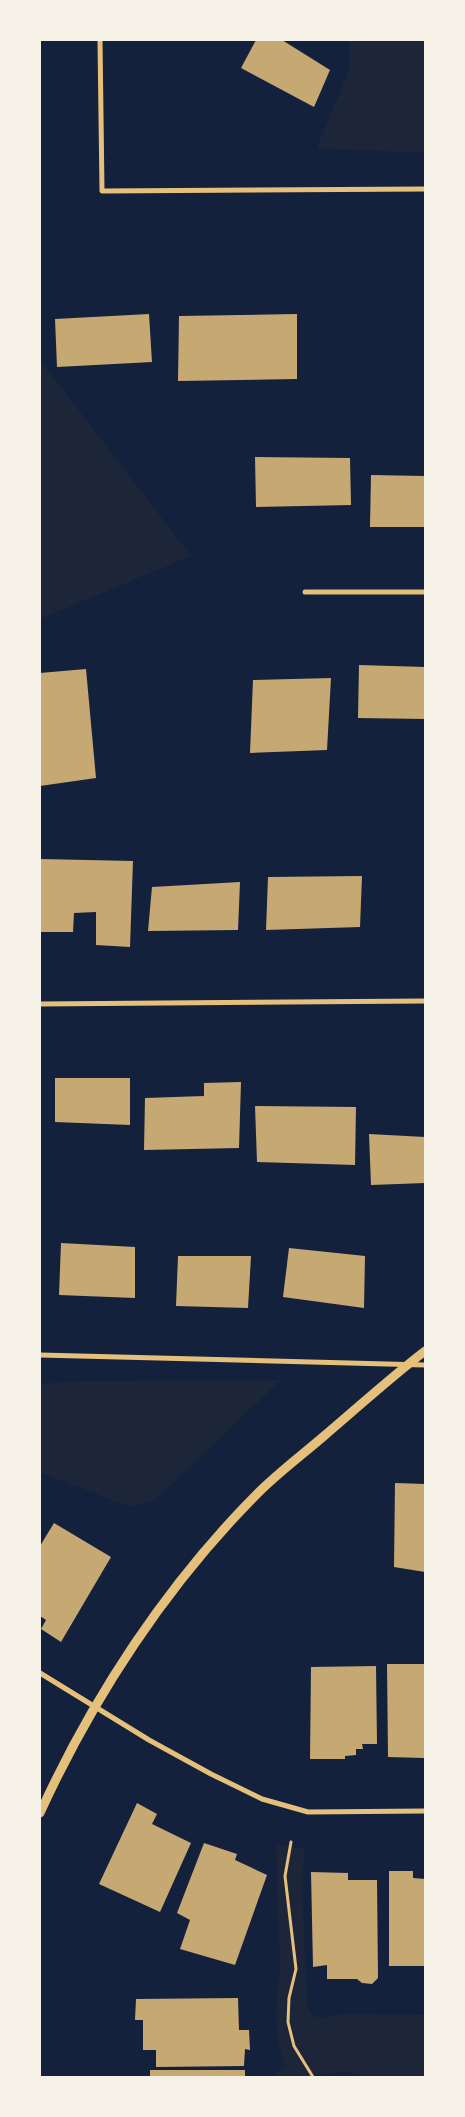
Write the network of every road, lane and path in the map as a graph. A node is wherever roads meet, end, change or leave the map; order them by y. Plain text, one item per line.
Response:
1 (100, 40) edge
2 (425, 189) edge
3 (305, 592) dead end
4 (425, 592) edge
5 (425, 1001) edge
6 (40, 1004) edge
7 (425, 1351) edge
8 (40, 1355) edge
9 (409, 1364) junction
10 (425, 1365) edge
11 (40, 1673) edge
12 (96, 1706) junction
13 (425, 1811) edge
14 (40, 1813) edge
15 (291, 1842) dead end
16 (313, 2077) edge

1 - 2 street
3 - 4 street
5 - 6 street
7 - 9 street
8 - 9 street
9 - 10 street
9 - 12 street
11 - 12 street
12 - 13 street
12 - 14 street
15 - 16 path

